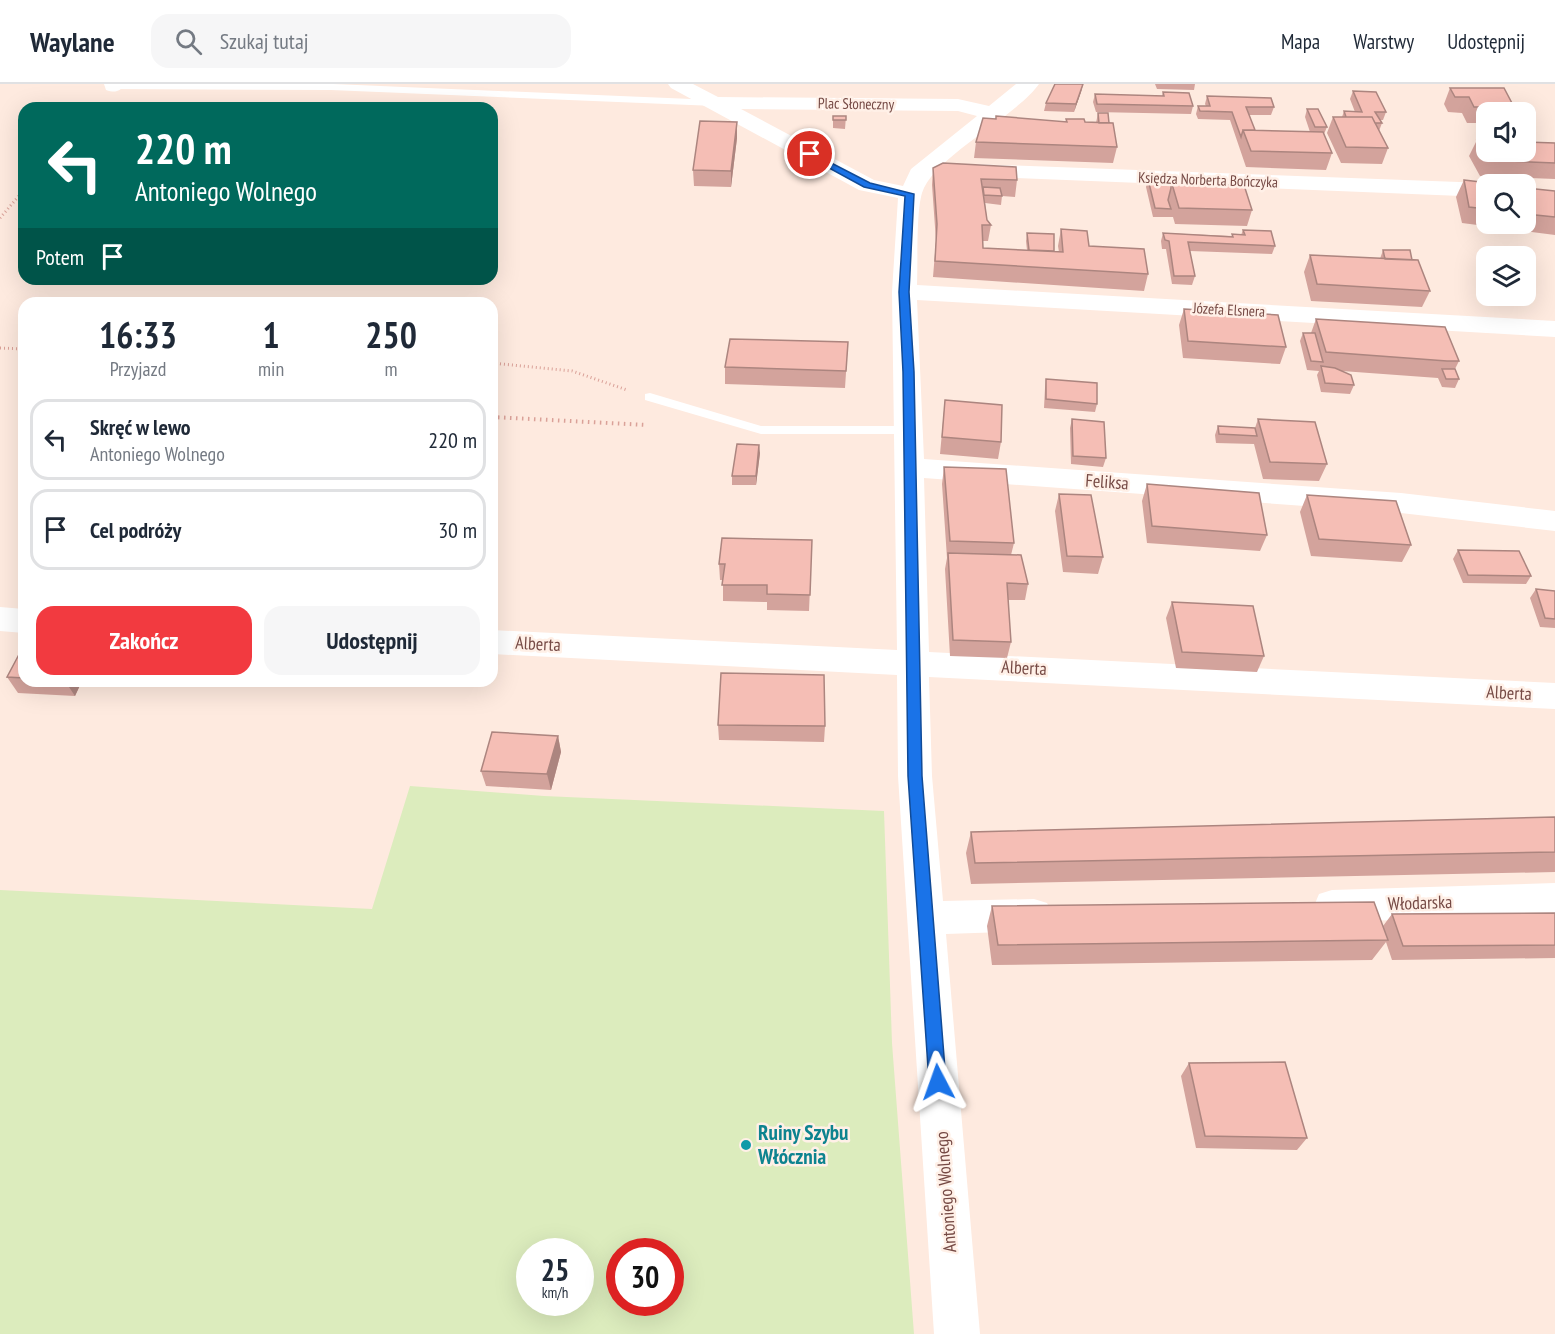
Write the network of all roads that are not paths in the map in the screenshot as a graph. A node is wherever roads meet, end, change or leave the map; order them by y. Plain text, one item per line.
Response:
1 (678, 84) edge
2 (1029, 84) edge
3 (114, 85) edge
4 (715, 103) junction
5 (995, 114) junction
6 (930, 165) junction
7 (1476, 190) edge
8 (910, 194) junction
9 (904, 292) junction
10 (1555, 329) edge
11 (650, 398) road end
12 (908, 430) junction
13 (910, 468) junction
14 (1555, 520) edge
15 (0, 620) edge
16 (18, 621) edge
17 (498, 642) edge
18 (915, 662) junction
19 (1555, 696) edge
20 (1555, 899) edge
21 (1304, 907) edge
22 (1067, 914) edge
23 (926, 918) junction
24 (957, 1334) edge

1 - 4 street
2 - 5 street
3 - 4 lane
4 - 5 street, Plac Słoneczny
4 - 8 street
5 - 6 street
6 - 7 street, Księdza Norberta Bończyka
6 - 8 street
8 - 9 street, Antoniego Wolnego
9 - 10 street, Józefa Elsnera
9 - 12 street, Antoniego Wolnego
11 - 12 lane
12 - 13 street, Antoniego Wolnego
13 - 14 street, Feliksa
13 - 18 street, Antoniego Wolnego
15 - 16 street
17 - 18 street, Alberta
18 - 19 street, Alberta
18 - 23 street, Antoniego Wolnego
20 - 21 street, Włodarska
22 - 23 street
23 - 24 street, Antoniego Wolnego

